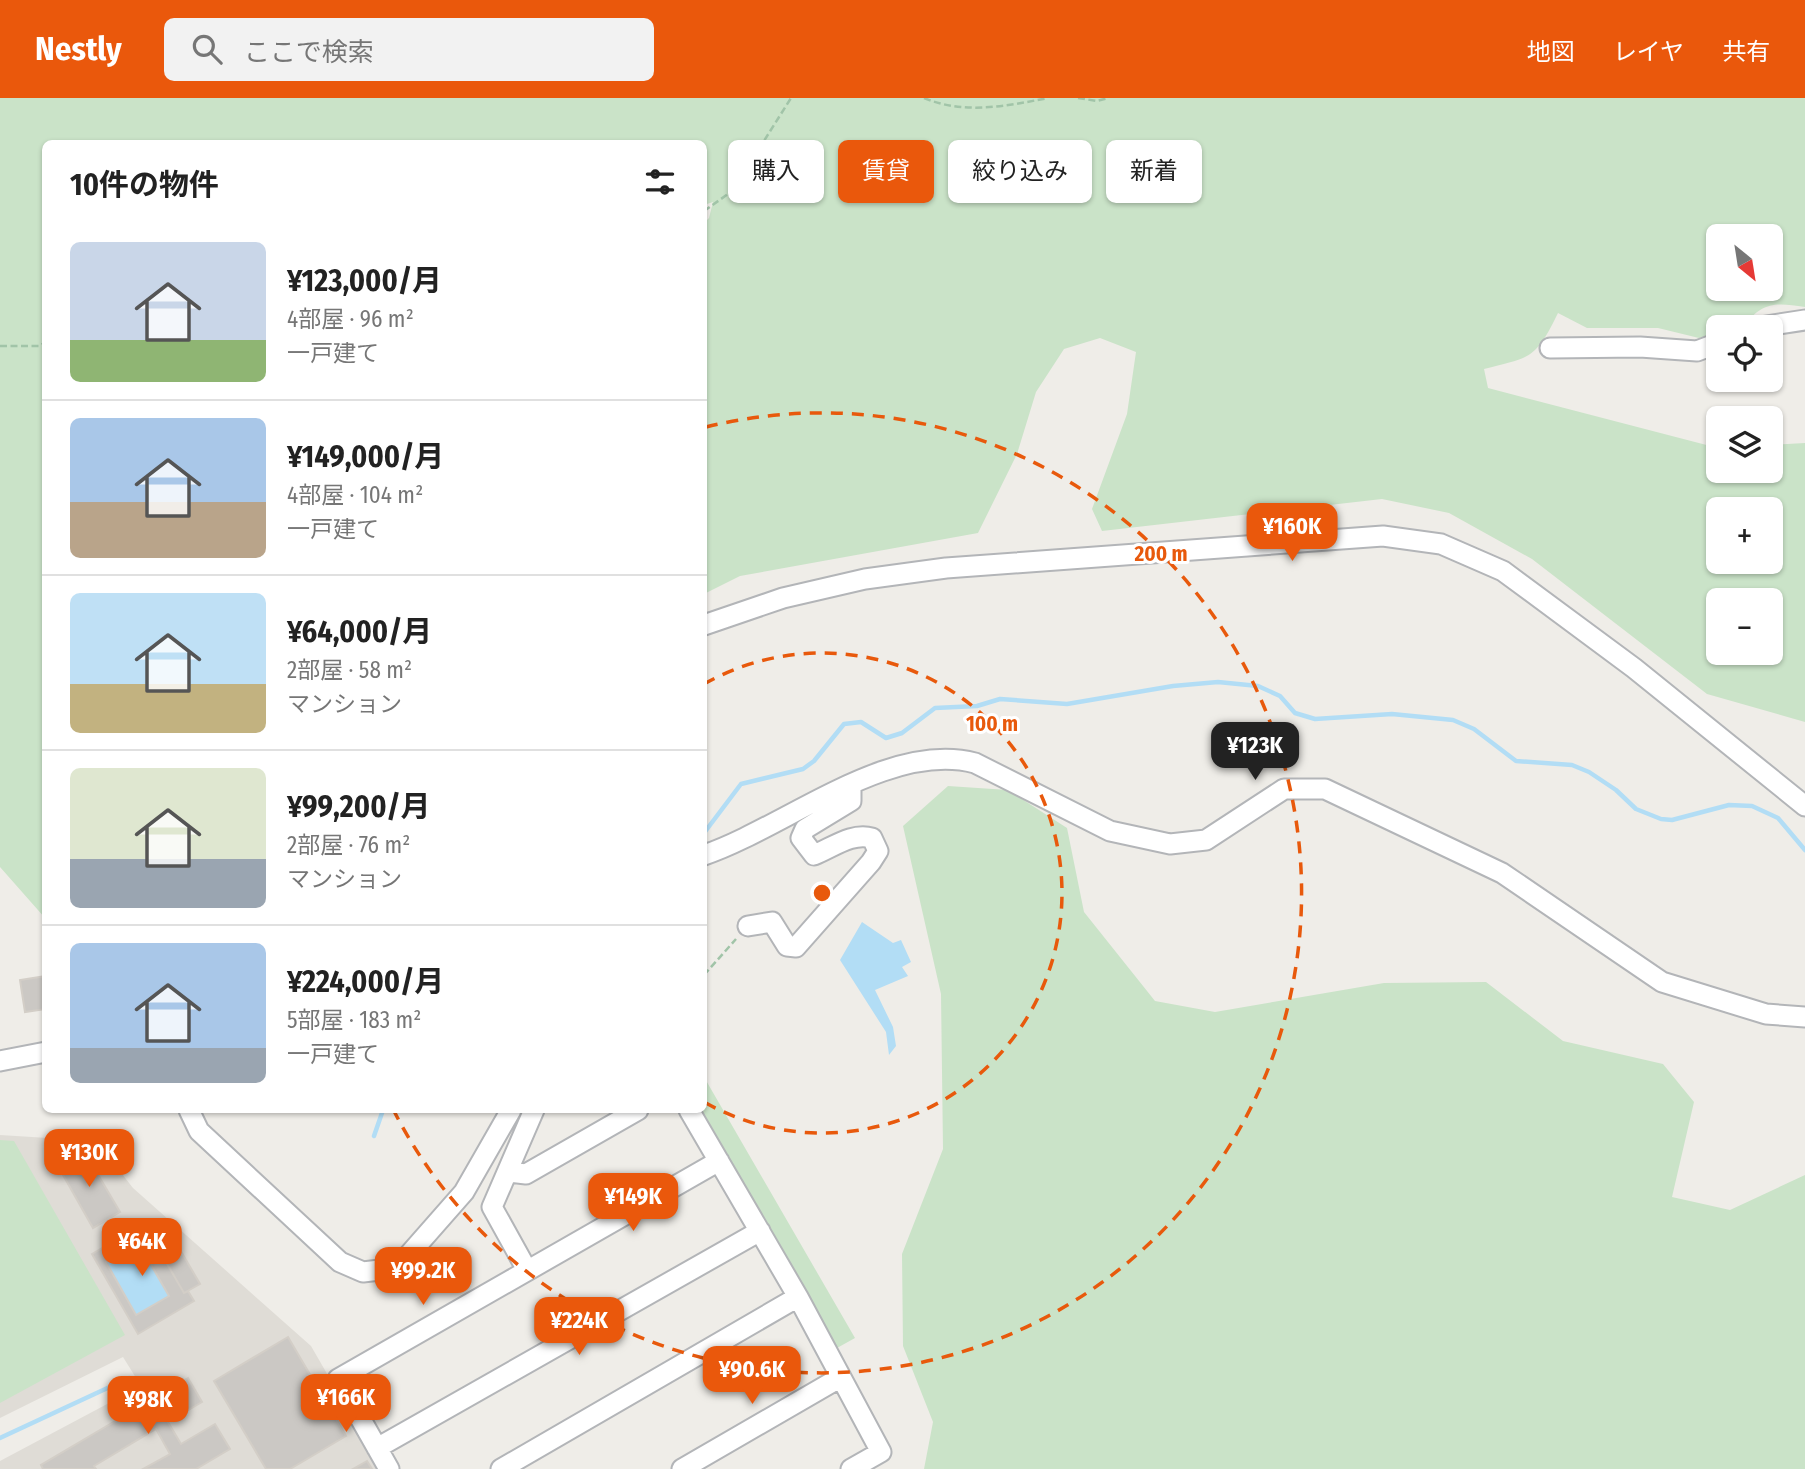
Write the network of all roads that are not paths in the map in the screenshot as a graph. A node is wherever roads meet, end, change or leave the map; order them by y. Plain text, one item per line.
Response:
1 (1805, 320) edge
2 (1783, 323) edge
3 (1550, 348) dead end
4 (1706, 348) edge
5 (707, 624) edge
6 (851, 786) junction
7 (1805, 806) edge
8 (707, 854) edge
9 (748, 926) road end
10 (1805, 1017) edge
11 (42, 1053) edge
12 (0, 1061) edge
13 (190, 1113) edge
14 (509, 1113) edge
15 (533, 1113) edge
16 (633, 1113) edge
17 (691, 1113) edge
18 (719, 1161) junction
19 (508, 1172) junction
20 (760, 1231) junction
21 (527, 1270) junction
22 (798, 1297) junction
23 (841, 1377) junction
24 (377, 1448) junction
25 (389, 1469) edge
26 (501, 1469) edge
27 (682, 1469) edge
28 (851, 1469) edge

1 - 2 street
3 - 4 street
5 - 7 street
6 - 8 street
6 - 9 street
6 - 10 street
11 - 12 street
13 - 14 street
15 - 19 street
16 - 19 street
17 - 18 street
18 - 20 street
18 - 21 street
19 - 21 street
20 - 22 street
20 - 24 street
21 - 24 street
22 - 23 street
22 - 26 street
23 - 27 street
23 - 28 street
24 - 25 street

